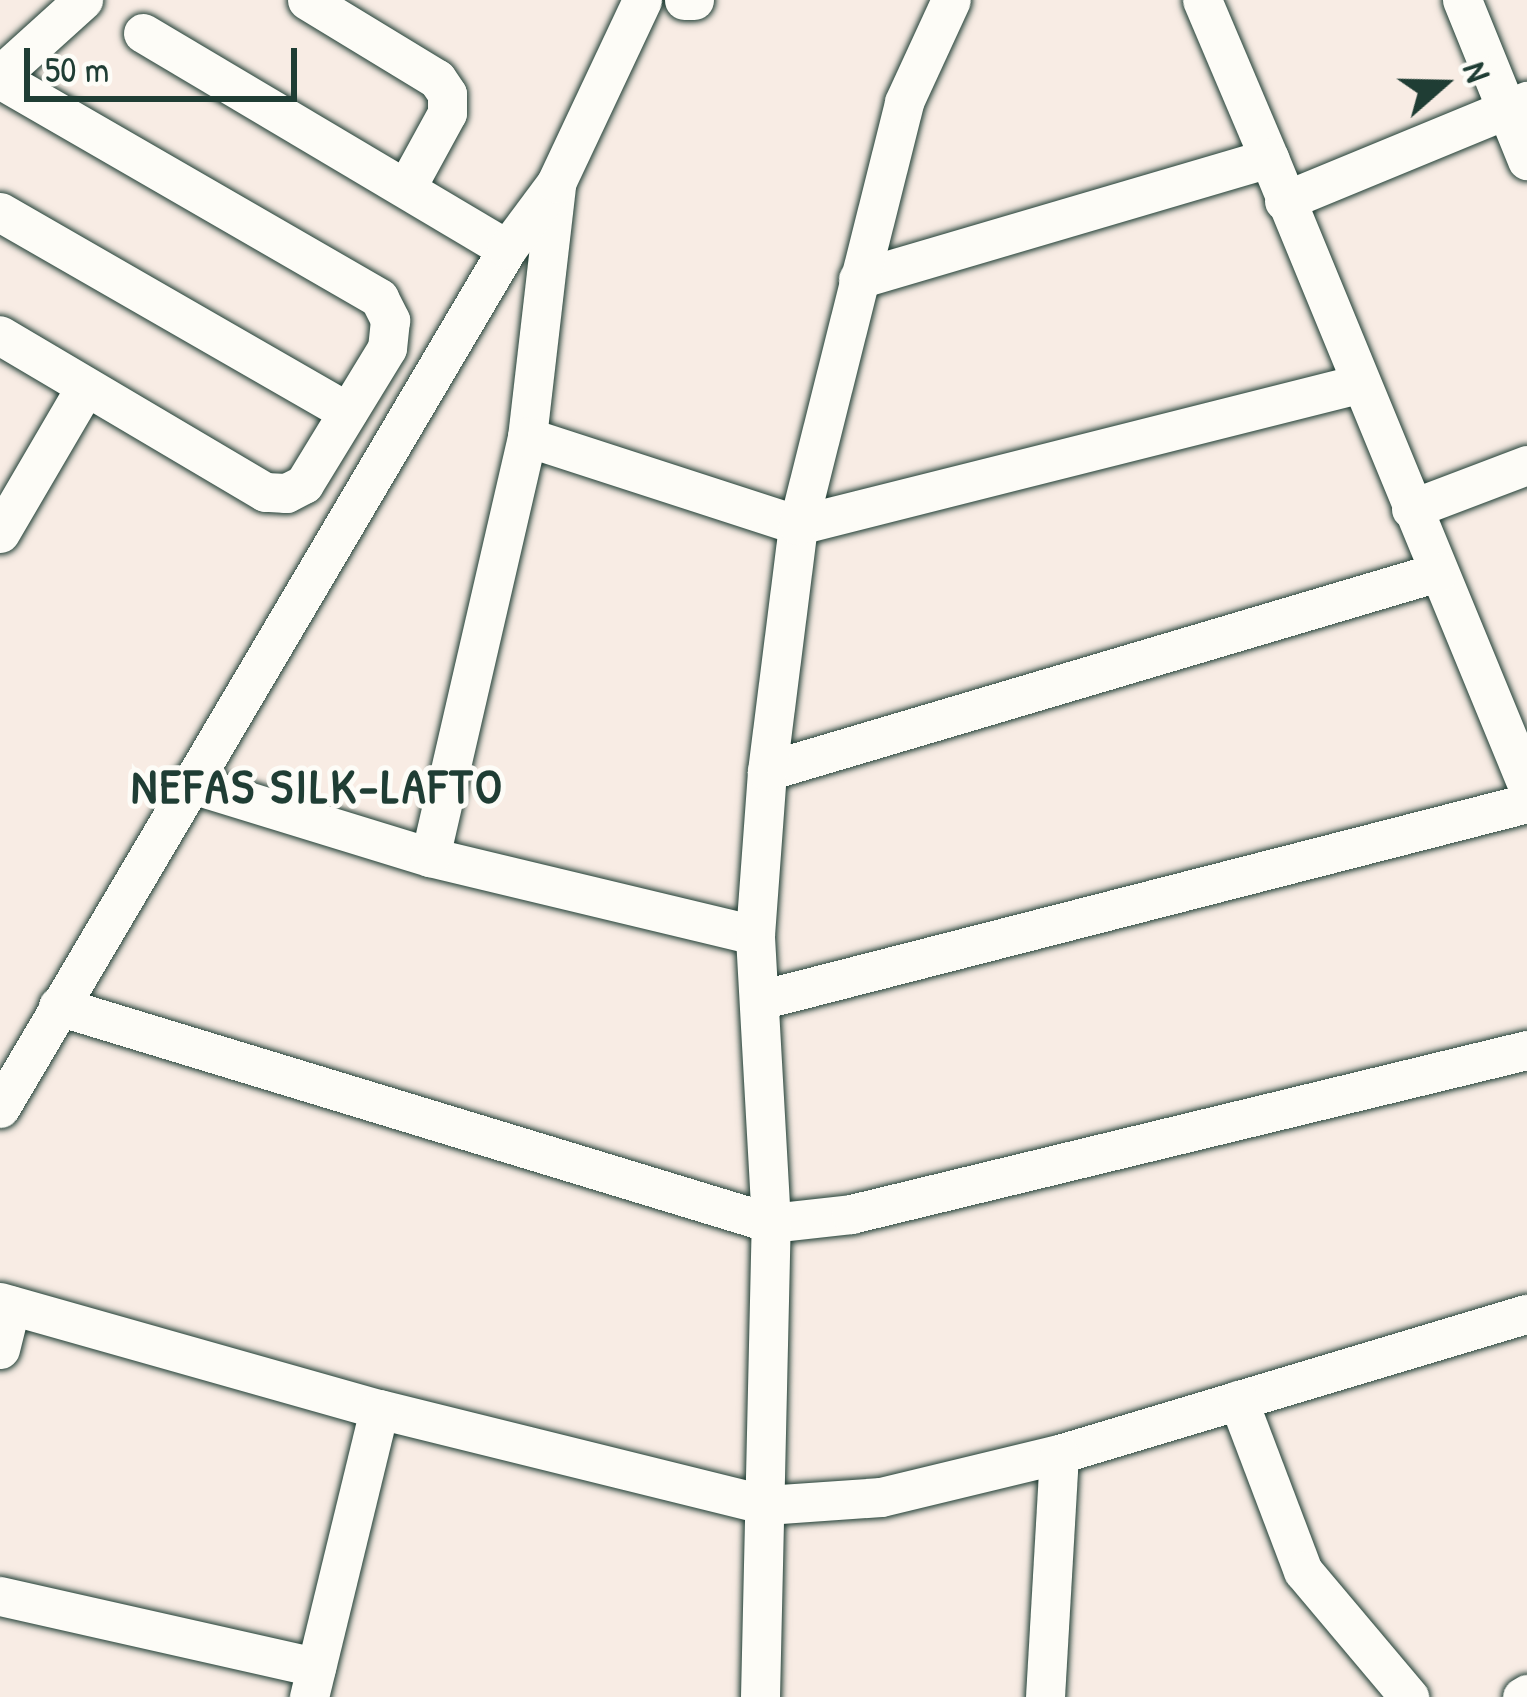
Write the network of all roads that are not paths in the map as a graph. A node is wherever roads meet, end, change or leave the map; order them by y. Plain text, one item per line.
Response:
1 (83, 0) edge
2 (307, 0) edge
3 (642, 0) edge
4 (684, 0) edge
5 (694, 0) edge
6 (951, 0) edge
7 (1202, 0) edge
8 (1462, 0) edge
9 (142, 33) dead end
10 (0, 77) edge
11 (1517, 105) edge
12 (1269, 158) junction
13 (1527, 160) edge
14 (556, 182) junction
15 (407, 186) junction
16 (1284, 200) junction
17 (0, 212) edge
18 (507, 249) junction
19 (858, 279) junction
20 (0, 335) edge
21 (1358, 384) junction
22 (84, 388) junction
23 (348, 412) junction
24 (527, 437) junction
25 (1527, 465) edge
26 (1411, 509) junction
27 (798, 525) junction
28 (0, 533) edge
29 (1438, 572) junction
30 (767, 771) junction
31 (189, 783) junction
32 (1527, 785) edge
33 (1527, 803) edge
34 (430, 857) junction
35 (754, 934) junction
36 (760, 1000) junction
37 (58, 1006) junction
38 (1527, 1050) edge
39 (0, 1108) edge
40 (771, 1223) junction
41 (5, 1304) edge
42 (1527, 1314) edge
43 (0, 1349) edge
44 (1238, 1400) junction
45 (379, 1409) junction
46 (1058, 1454) junction
47 (766, 1505) junction
48 (0, 1596) edge
49 (313, 1682) edge
50 (760, 1697) edge
51 (1045, 1697) edge
52 (1409, 1697) edge

1 - 10 street
2 - 15 street
3 - 14 street
4 - 5 street
6 - 19 street
7 - 12 street
8 - 11 street
9 - 15 street
10 - 23 street
11 - 13 street
11 - 16 street
12 - 16 street
12 - 19 street
14 - 18 street
14 - 24 street
15 - 18 street
16 - 21 street
17 - 23 street
18 - 31 street
19 - 27 street
20 - 22 street
21 - 26 street
21 - 27 street
22 - 23 street
22 - 28 street
24 - 27 street
24 - 34 street
25 - 26 street
26 - 29 street
27 - 30 street
29 - 30 street
29 - 32 street
30 - 35 street
31 - 34 street
31 - 37 street
33 - 36 street
34 - 35 street
35 - 36 street
36 - 40 street
37 - 39 street
37 - 40 street
38 - 40 street
40 - 47 street
41 - 43 street
41 - 45 street
42 - 44 street
44 - 46 street
44 - 52 street
45 - 47 street
45 - 49 street
46 - 47 street
46 - 51 street
47 - 50 street
48 - 49 street

